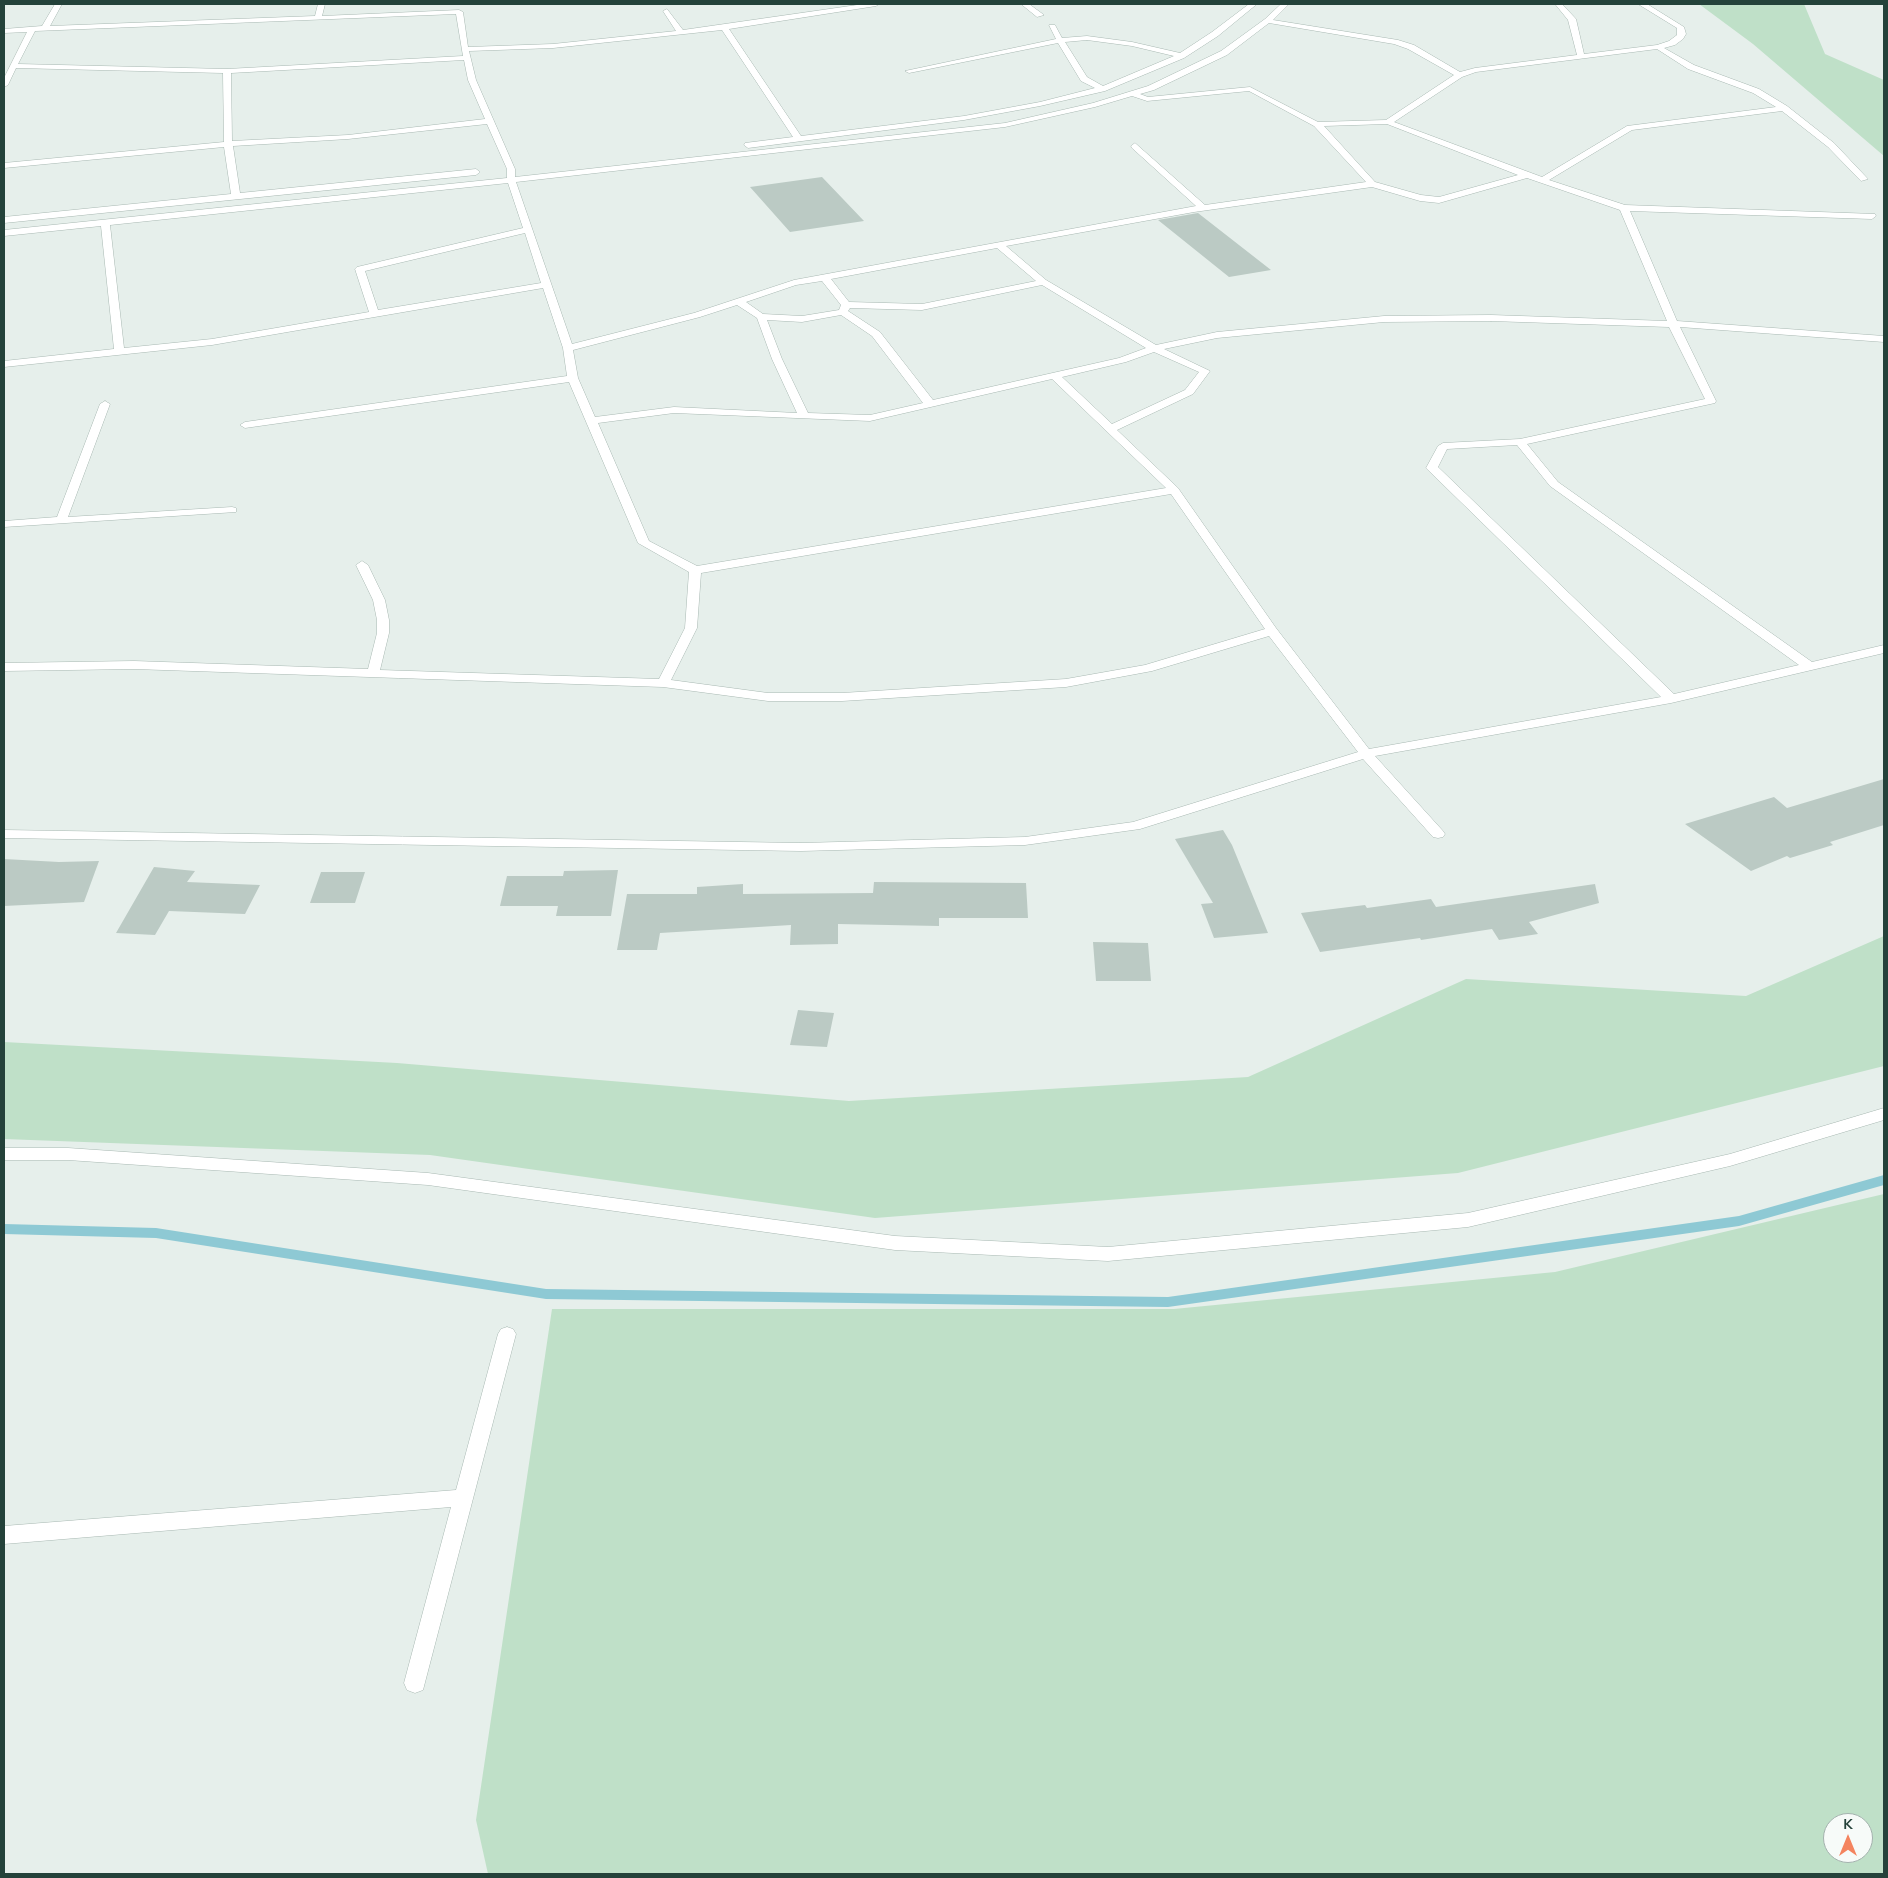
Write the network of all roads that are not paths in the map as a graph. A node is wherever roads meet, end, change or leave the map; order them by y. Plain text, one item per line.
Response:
1 (58, 4) edge
2 (321, 4) edge
3 (876, 4) edge
4 (1025, 4) edge
5 (1253, 4) edge
6 (1285, 4) edge
7 (1558, 4) edge
8 (1642, 4) edge
9 (667, 11) dead end
10 (1040, 15) dead end
11 (318, 18) junction
12 (1268, 21) junction
13 (1052, 27) dead end
14 (45, 28) junction
15 (724, 28) junction
16 (32, 29) junction
17 (4, 31) edge
18 (681, 33) junction
19 (1062, 40) junction
20 (1658, 47) junction
21 (465, 49) junction
22 (1181, 56) junction
23 (1581, 56) junction
24 (467, 58) junction
25 (14, 66) junction
26 (227, 71) junction
27 (908, 71) dead end
28 (1459, 76) junction
29 (4, 85) edge
30 (1102, 89) junction
31 (1133, 94) junction
32 (1784, 108) junction
33 (490, 121) junction
34 (1388, 122) junction
35 (1317, 124) junction
36 (800, 139) junction
37 (228, 144) junction
38 (742, 146) dead end
39 (1135, 146) dead end
40 (732, 147) dead end
41 (627, 158) dead end
42 (4, 166) edge
43 (521, 168) dead end
44 (502, 170) dead end
45 (482, 172) dead end
46 (511, 174) junction
47 (1527, 175) junction
48 (1864, 179) dead end
49 (1543, 180) junction
50 (1372, 184) junction
51 (236, 196) junction
52 (1202, 207) junction
53 (1624, 208) junction
54 (1872, 216) dead end
55 (4, 220) edge
56 (105, 222) junction
57 (528, 230) junction
58 (4, 233) edge
59 (998, 244) junction
60 (824, 277) junction
61 (1043, 282) junction
62 (546, 285) junction
63 (738, 301) junction
64 (844, 309) junction
65 (374, 314) junction
66 (761, 317) junction
67 (1673, 324) junction
68 (1884, 339) edge
69 (568, 348) junction
70 (1154, 348) junction
71 (120, 351) junction
72 (4, 364) edge
73 (1055, 376) junction
74 (573, 378) junction
75 (105, 404) dead end
76 (930, 404) junction
77 (804, 417) junction
78 (592, 421) junction
79 (245, 425) dead end
80 (1110, 428) junction
81 (1520, 442) junction
82 (1174, 490) junction
83 (232, 510) dead end
84 (61, 521) junction
85 (4, 524) edge
86 (362, 565) dead end
87 (695, 570) junction
88 (1272, 631) junction
89 (1884, 650) edge
90 (4, 666) edge
91 (1810, 667) junction
92 (373, 673) junction
93 (663, 683) junction
94 (1671, 699) junction
95 (1366, 754) junction
96 (4, 834) edge
97 (1438, 834) dead end
98 (1884, 1114) edge
99 (4, 1154) edge
100 (507, 1334) dead end
101 (464, 1498) junction
102 (4, 1535) edge
103 (415, 1683) dead end

1 - 14 street
2 - 11 street
3 - 15 street
4 - 10 street
5 - 22 street
6 - 12 street
7 - 23 street
8 - 20 street
9 - 18 street
11 - 14 street
11 - 21 street
12 - 28 street
12 - 31 street
13 - 19 street
14 - 16 street
15 - 18 street
15 - 36 street
16 - 17 street
16 - 25 street
18 - 21 street
19 - 22 street
19 - 27 street
19 - 30 street
20 - 23 street
20 - 32 street
21 - 24 street
22 - 30 street
23 - 28 street
24 - 26 street
24 - 33 street
25 - 26 street
25 - 29 street
26 - 37 street
28 - 34 street
30 - 36 street
31 - 35 street
31 - 46 street
32 - 48 street
32 - 49 street
33 - 37 street
33 - 46 street
34 - 35 street
34 - 47 street
35 - 50 street
36 - 38 street
37 - 42 street
37 - 51 street
39 - 52 street
40 - 41 street
43 - 46 street
44 - 46 street
45 - 51 street
46 - 56 street
46 - 57 street
47 - 49 street
47 - 50 street
49 - 53 street
50 - 52 street
51 - 55 street
52 - 59 street
53 - 54 street
53 - 67 street
56 - 58 street
56 - 71 street
57 - 62 street
57 - 65 street
59 - 60 street
59 - 61 street
60 - 63 street
60 - 64 street
61 - 64 street
61 - 70 street
62 - 65 street
62 - 69 street
63 - 66 street
63 - 69 street
64 - 66 street
64 - 76 street
65 - 71 street
66 - 77 street
67 - 68 street
67 - 70 street
67 - 81 street
69 - 74 street
70 - 73 street
70 - 80 street
71 - 72 street
73 - 76 street
73 - 80 street
74 - 78 street
74 - 79 street
75 - 84 street
76 - 77 street
77 - 78 street
78 - 87 street
80 - 82 street
81 - 91 street
81 - 94 street
82 - 87 street
82 - 88 street
83 - 84 street
84 - 85 street
86 - 92 street
87 - 93 street
88 - 93 street
88 - 95 street
89 - 91 street
90 - 92 street
91 - 94 street
92 - 93 street
94 - 95 street
95 - 96 street
95 - 97 street
98 - 99 street
100 - 101 street
101 - 102 street
101 - 103 street

